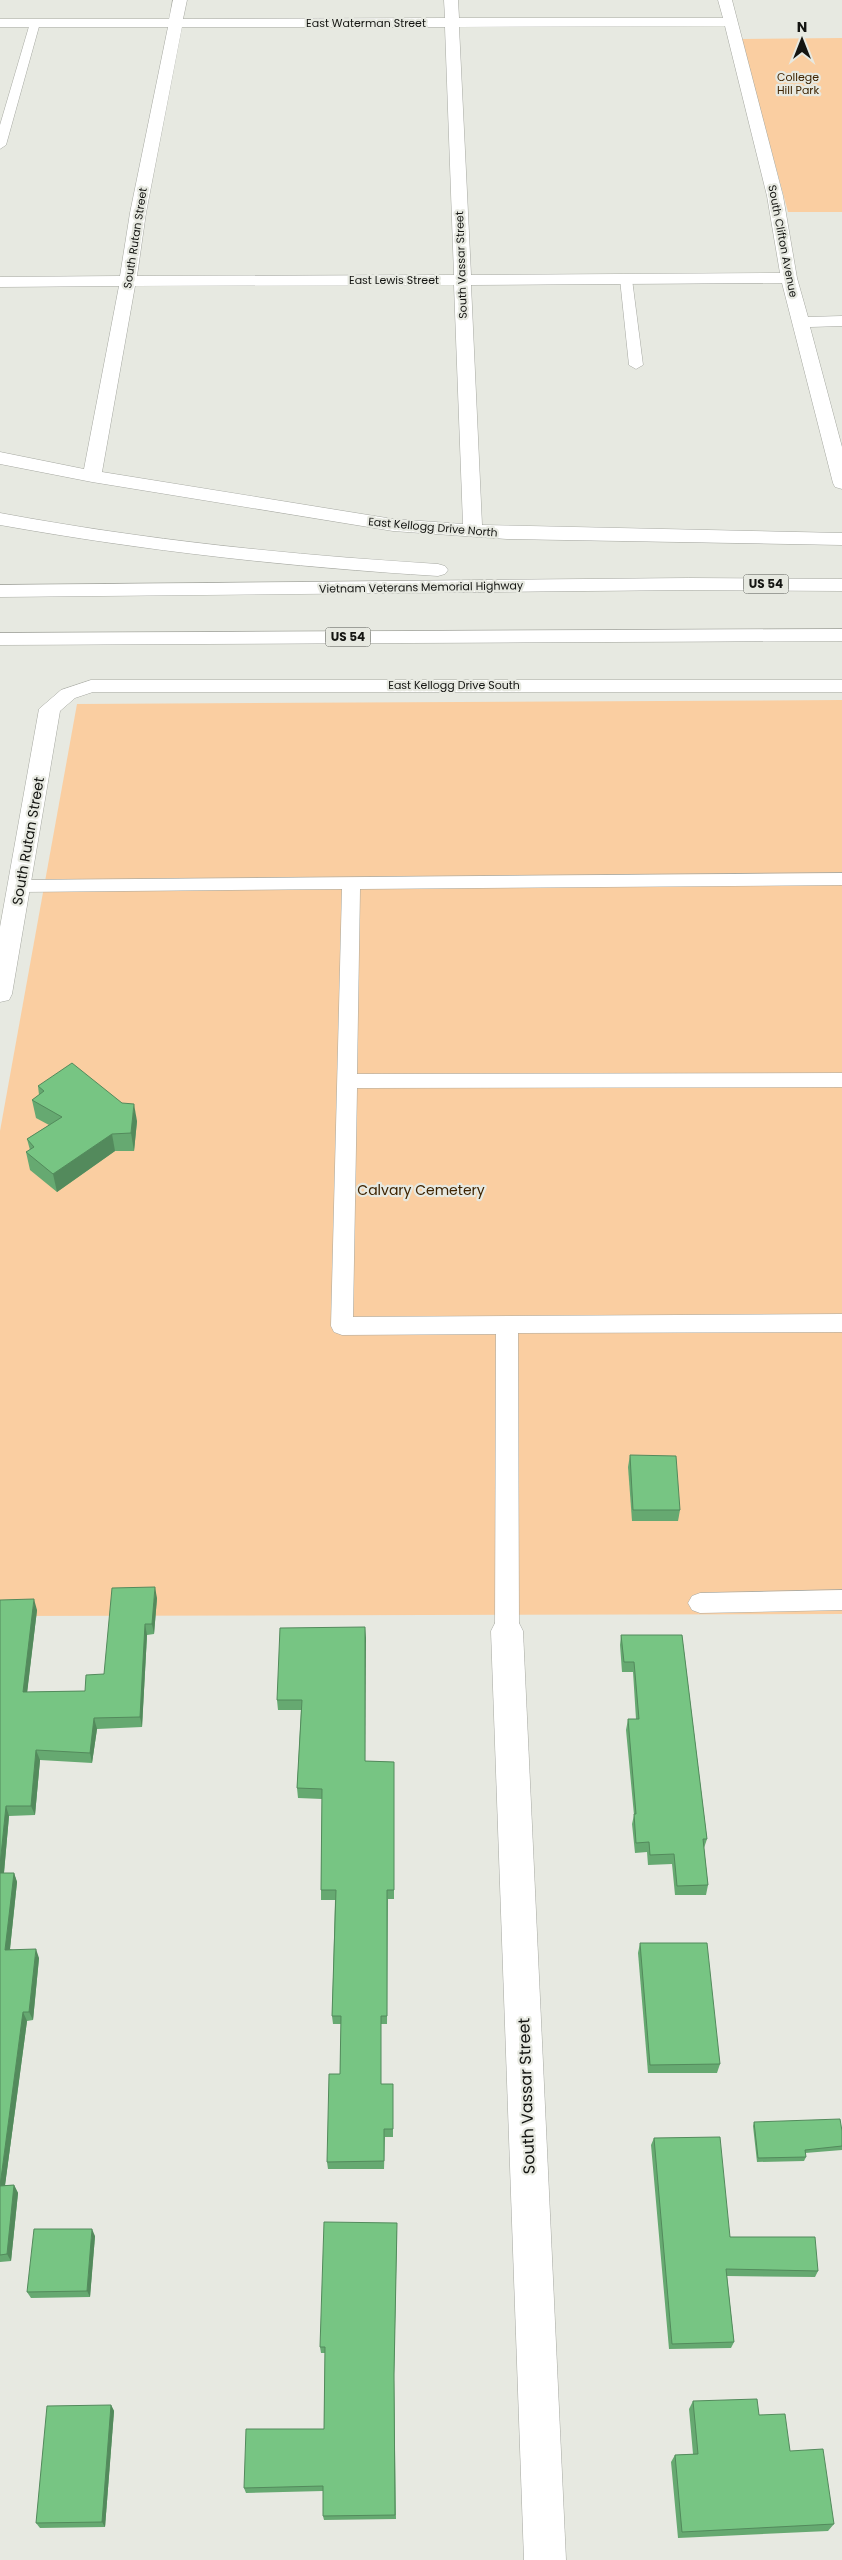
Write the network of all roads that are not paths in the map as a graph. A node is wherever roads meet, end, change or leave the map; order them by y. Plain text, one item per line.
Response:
1 (180, 0) edge
2 (451, 0) edge
3 (725, 0) edge
4 (452, 22) junction
5 (731, 22) junction
6 (0, 23) edge
7 (35, 23) junction
8 (175, 23) junction
9 (0, 145) edge
10 (789, 278) junction
11 (626, 279) junction
12 (462, 280) junction
13 (0, 282) edge
14 (128, 282) junction
15 (801, 322) junction
16 (842, 322) edge
17 (636, 366) dead end
18 (0, 458) edge
19 (92, 476) junction
20 (842, 483) edge
21 (0, 519) edge
22 (473, 531) junction
23 (842, 539) edge
24 (689, 584) junction
25 (842, 585) edge
26 (0, 591) edge
27 (842, 635) edge
28 (0, 639) edge
29 (842, 686) edge
30 (68, 694) joint
31 (842, 879) edge
32 (352, 884) junction
33 (20, 886) junction
34 (0, 994) edge
35 (842, 1080) edge
36 (348, 1081) junction
37 (842, 1323) edge
38 (506, 1325) junction
39 (842, 1600) edge
40 (700, 1603) dead end
41 (507, 1631) joint
42 (545, 2560) edge

1 - 8 main road, South Rutan Street
2 - 4 main road, South Vassar Street
3 - 5 main road, South Clifton Avenue
4 - 5 main road, East Waterman Street
4 - 8 main road, East Waterman Street
4 - 12 main road, South Vassar Street
5 - 10 main road, South Clifton Avenue
6 - 7 main road, East Waterman Street
7 - 8 main road, East Waterman Street
7 - 9 lane
8 - 14 main road, South Rutan Street
10 - 11 main road, East Lewis Street
10 - 15 main road, South Clifton Avenue
11 - 12 main road, East Lewis Street
11 - 17 lane
12 - 14 main road, East Lewis Street
12 - 22 main road, South Vassar Street
13 - 14 main road, East Lewis Street
14 - 19 main road, South Rutan Street
15 - 16 main road
15 - 20 main road, South Clifton Avenue
18 - 19 main road, East Kellogg Drive North
19 - 22 main road, East Kellogg Drive North
21 - 24 main road
22 - 23 main road, East Kellogg Drive North
24 - 25 main road, Vietnam Veterans Memorial Highway / US 54
24 - 26 main road, Vietnam Veterans Memorial Highway / US 54
27 - 28 main road, US 54
29 - 30 main road, East Kellogg Drive South
30 - 33 main road, South Rutan Street
31 - 32 lane
32 - 33 lane
32 - 36 lane
33 - 34 main road, South Rutan Street
35 - 36 lane
36 - 38 lane
37 - 38 lane
38 - 41 lane
39 - 40 lane
41 - 42 main road, South Vassar Street

